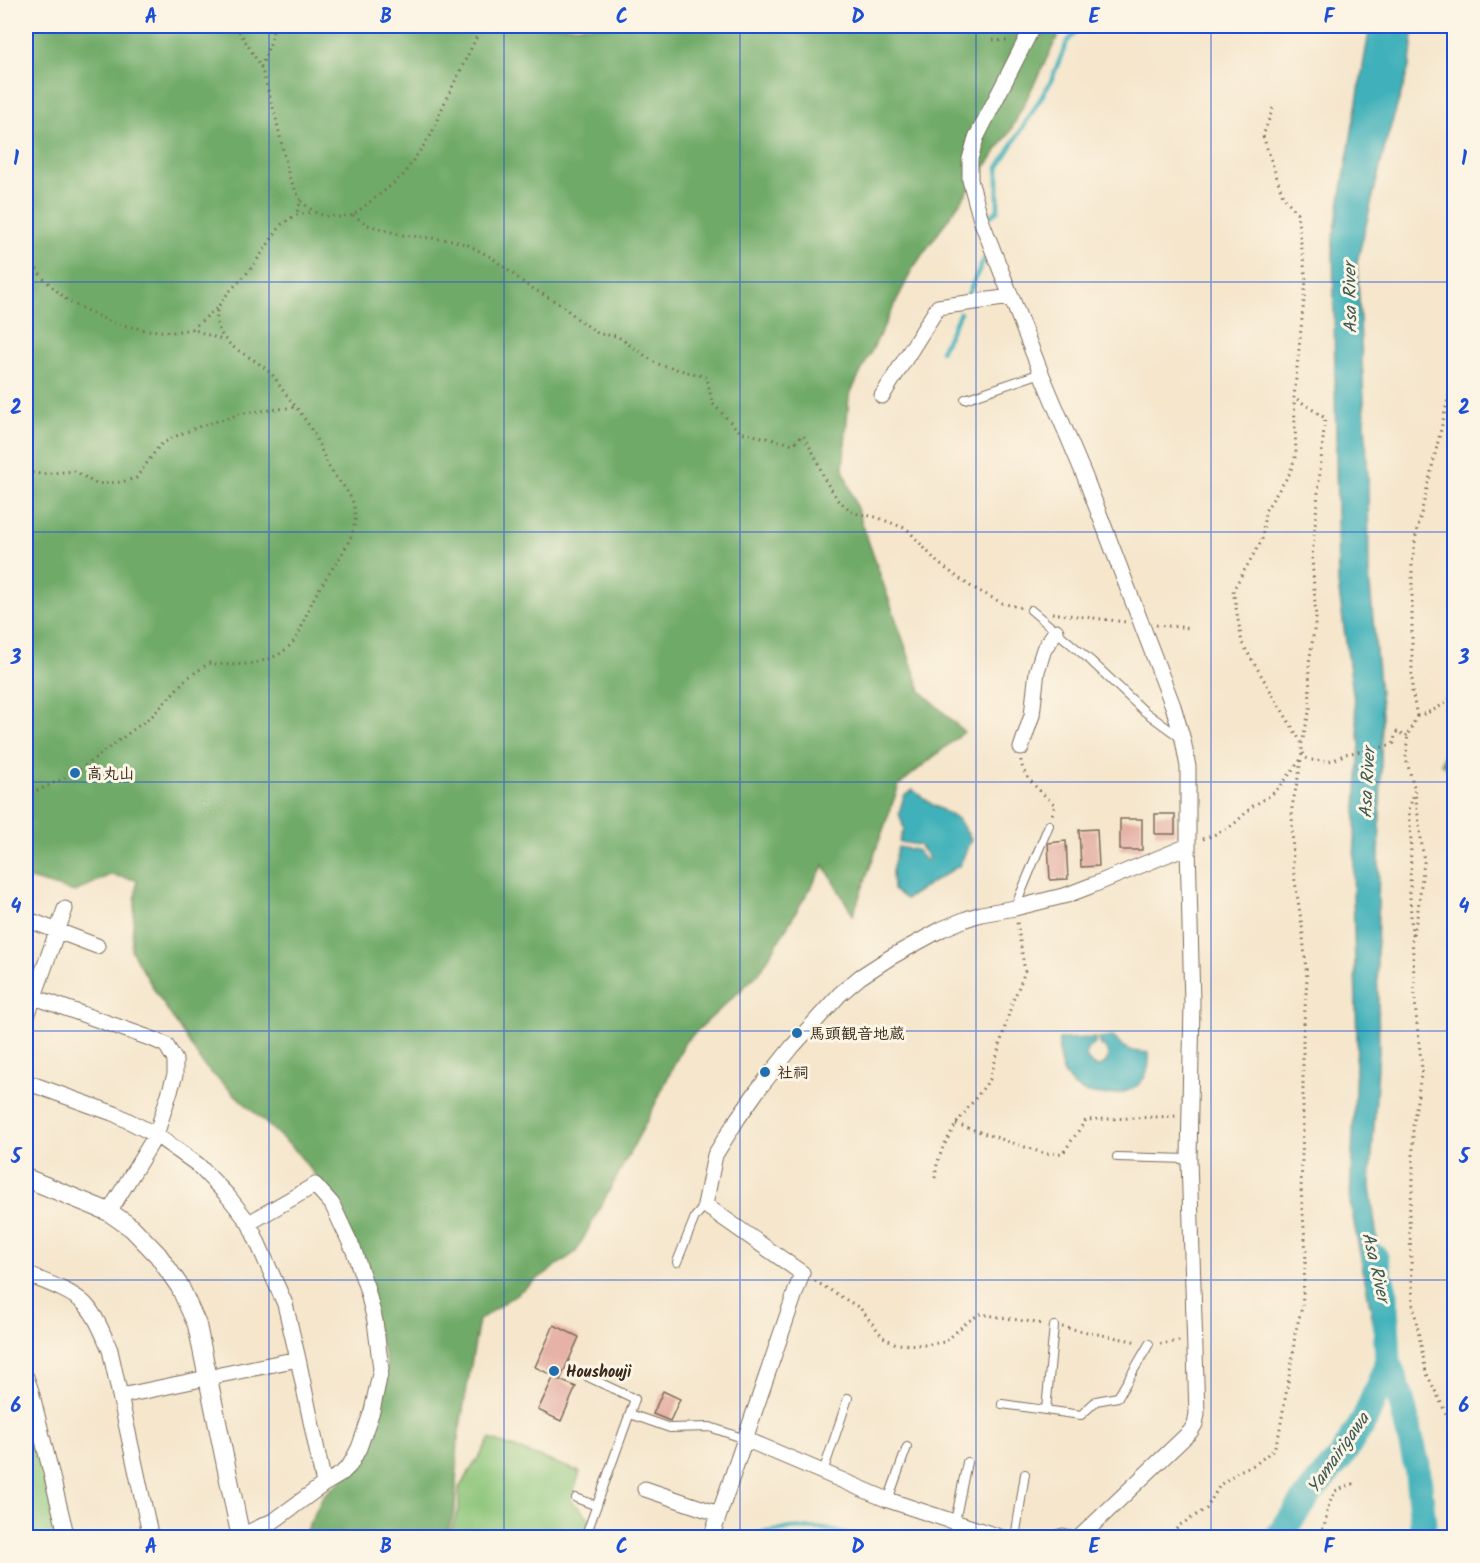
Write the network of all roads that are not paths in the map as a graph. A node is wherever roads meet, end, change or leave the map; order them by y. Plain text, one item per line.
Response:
1 (1033, 26) edge
2 (1011, 297) junction
3 (1041, 373) junction
4 (882, 396) dead end
5 (964, 399) dead end
6 (1031, 610) road end
7 (1056, 631) junction
8 (1183, 740) junction
9 (1021, 748) road end
10 (1049, 825) road end
11 (1188, 846) junction
12 (1014, 908) junction
13 (65, 909) dead end
14 (26, 919) edge
15 (57, 930) junction
16 (97, 946) dead end
17 (29, 995) edge
18 (26, 1019) edge
19 (26, 1083) edge
20 (156, 1135) junction
21 (1117, 1157) dead end
22 (1190, 1159) junction
23 (26, 1178) edge
24 (705, 1205) junction
25 (109, 1212) junction
26 (249, 1223) junction
27 (677, 1262) dead end
28 (26, 1274) edge
29 (1054, 1326) road end
30 (1149, 1344) road end
31 (298, 1359) junction
32 (220, 1375) dead end
33 (26, 1377) edge
34 (588, 1377) dead end
35 (197, 1380) dead end
36 (121, 1396) junction
37 (848, 1398) dead end
38 (1002, 1404) dead end
39 (1046, 1410) junction
40 (630, 1414) junction
41 (745, 1439) junction
42 (907, 1447) dead end
43 (967, 1462) dead end
44 (823, 1472) junction
45 (1025, 1474) dead end
46 (324, 1484) junction
47 (645, 1489) dead end
48 (576, 1498) dead end
49 (888, 1500) junction
50 (597, 1506) junction
51 (719, 1514) junction
52 (956, 1522) junction
53 (238, 1537) edge
54 (67, 1538) edge
55 (151, 1538) edge
56 (585, 1538) edge
57 (711, 1538) edge
58 (1002, 1538) edge
59 (1015, 1538) edge
60 (1057, 1538) edge
61 (1069, 1538) edge
62 (1079, 1538) edge

1 - 2 street
2 - 3 street
2 - 4 street
3 - 5 lane
3 - 8 street
6 - 7 lane
7 - 8 lane
7 - 9 street
8 - 11 street
10 - 12 lane
11 - 12 street
11 - 22 street
12 - 24 street
13 - 15 street
14 - 15 street
15 - 16 street
15 - 17 street
17 - 18 street
17 - 20 street
19 - 20 street
20 - 25 street
20 - 26 street
21 - 22 lane
22 - 62 street
23 - 25 street
24 - 27 lane
24 - 41 street
25 - 53 street
26 - 31 street
26 - 46 street
28 - 36 street
29 - 39 lane
30 - 39 lane
31 - 32 street
31 - 46 street
33 - 54 street
34 - 40 lane
35 - 36 street
36 - 55 street
37 - 44 lane
38 - 39 lane
40 - 41 lane
40 - 50 lane
41 - 44 street
41 - 51 street
42 - 49 lane
43 - 52 lane
44 - 49 street
45 - 59 lane
46 - 53 street
47 - 51 street
48 - 50 lane
49 - 52 street
50 - 56 lane
51 - 57 street
52 - 58 street
60 - 61 street

